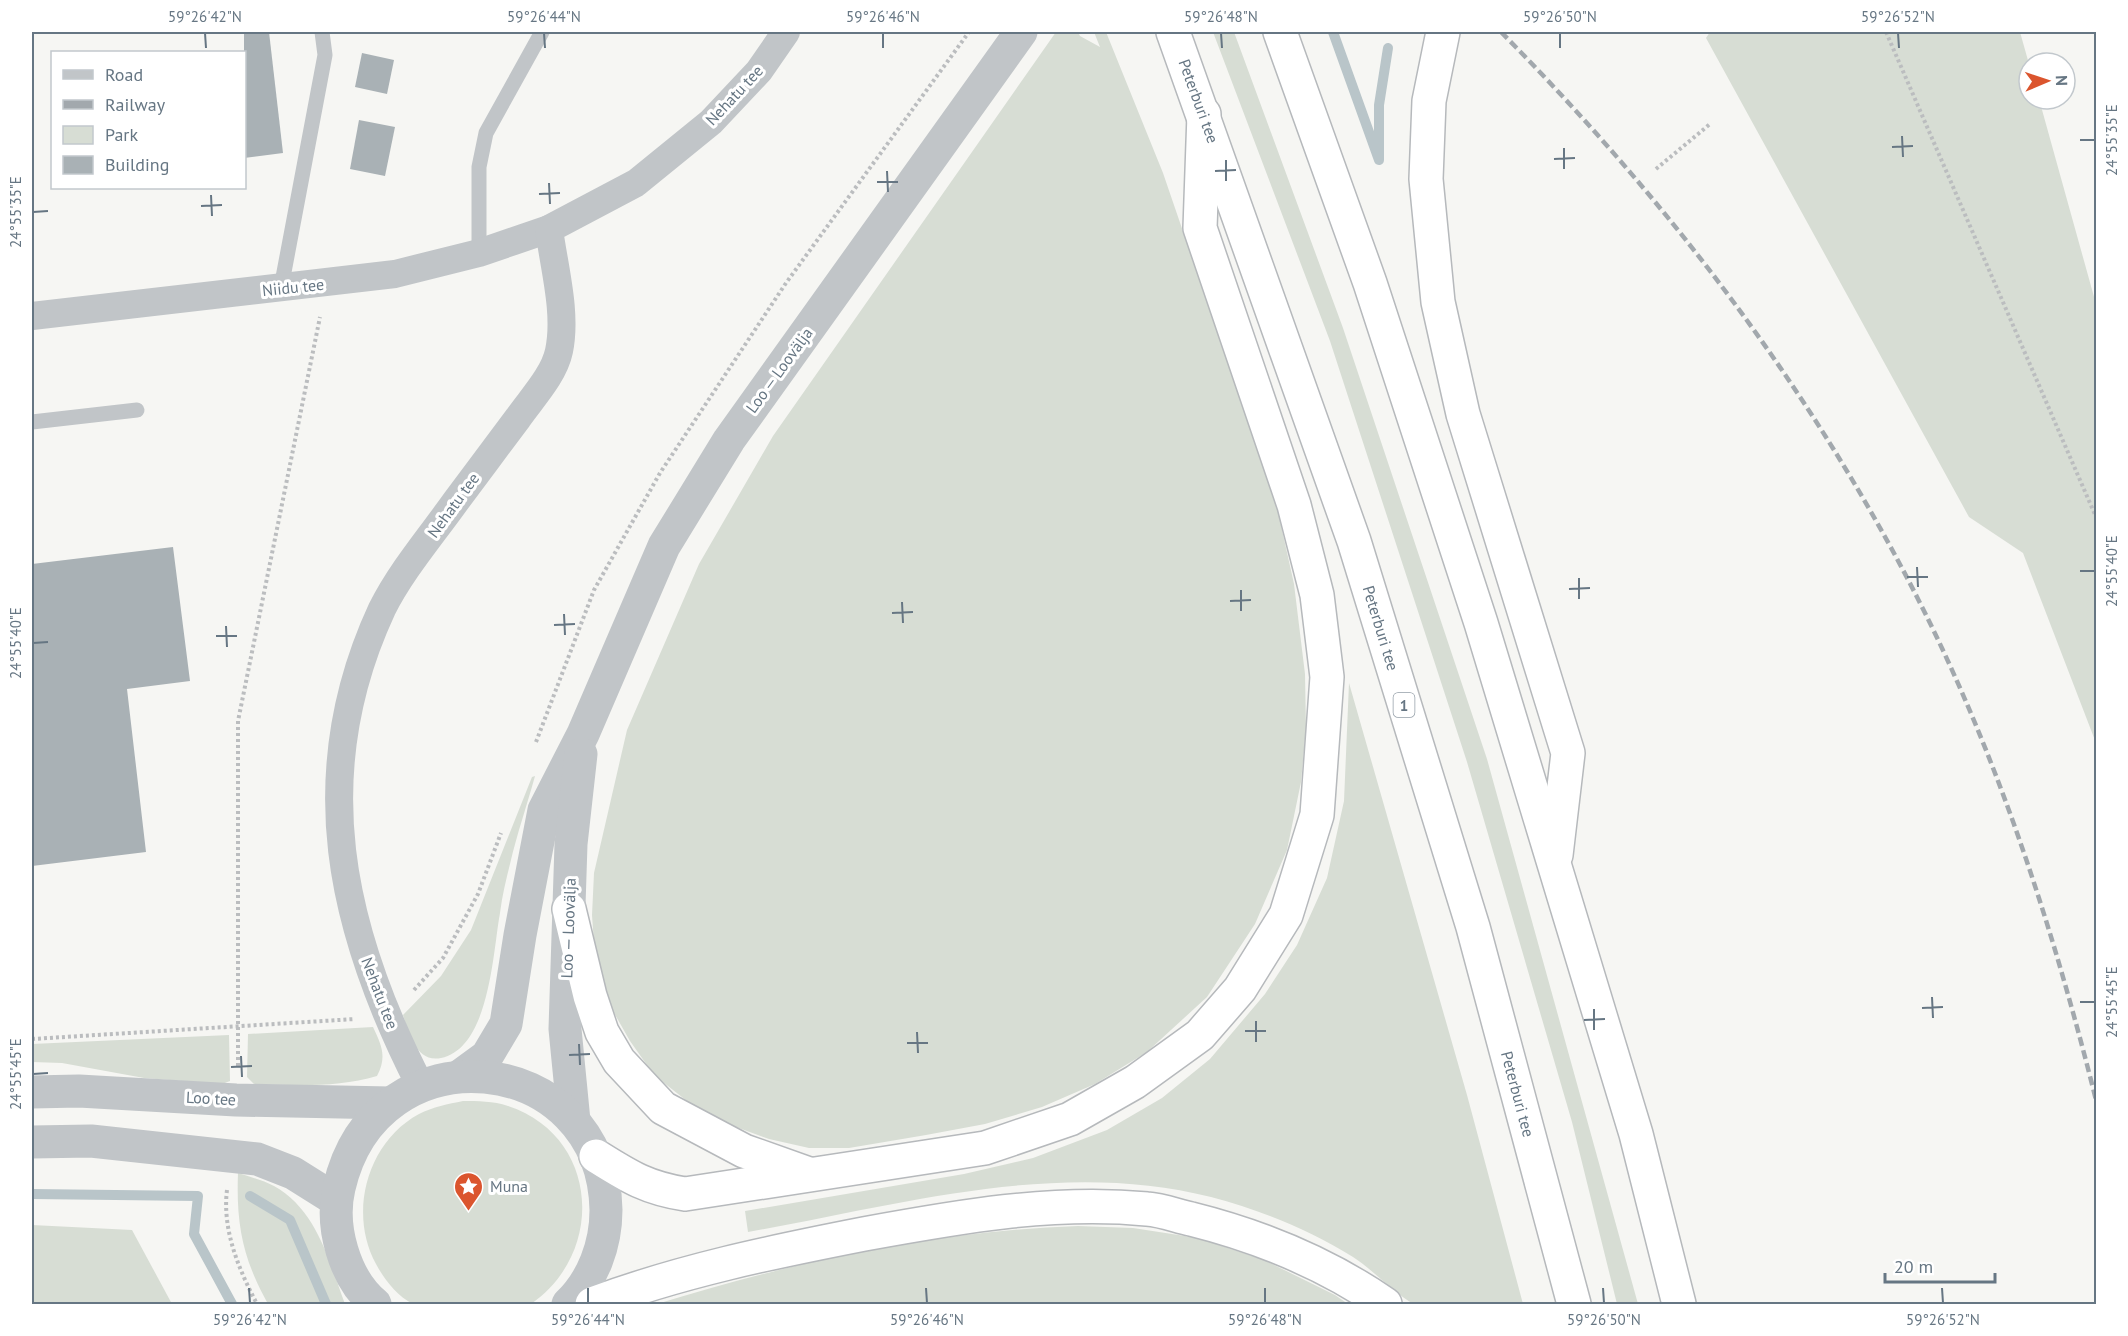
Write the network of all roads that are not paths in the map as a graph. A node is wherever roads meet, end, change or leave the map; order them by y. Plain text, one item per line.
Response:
1 (322, 32) edge
2 (542, 32) edge
3 (786, 32) edge
4 (1021, 32) edge
5 (1173, 32) edge
6 (1280, 32) edge
7 (1443, 32) edge
8 (1204, 114) junction
9 (549, 230) junction
10 (479, 253) junction
11 (281, 288) junction
12 (32, 316) edge
13 (137, 410) dead end
14 (32, 422) edge
15 (583, 734) junction
16 (1555, 869) junction
17 (569, 909) junction
18 (461, 1075) junction
19 (420, 1085) junction
20 (32, 1092) edge
21 (390, 1103) junction
22 (574, 1121) junction
23 (32, 1142) edge
24 (596, 1156) junction
25 (814, 1176) junction
26 (336, 1200) junction
27 (371, 1302) edge
28 (568, 1305) edge
29 (592, 1305) edge
30 (1385, 1305) edge
31 (1574, 1305) edge
32 (1679, 1305) edge

1 - 11 lane
2 - 10 lane
3 - 9 street, Nehatu tee
4 - 15 street, Loo — Loovälja
5 - 8 highway, Peterburi tee / 1
6 - 16 highway
7 - 16 highway
8 - 25 highway
8 - 31 highway, Peterburi tee / 1
9 - 10 street, Niidu tee
9 - 19 street, Nehatu tee
10 - 11 street, Niidu tee
11 - 12 street, Niidu tee
13 - 14 lane
15 - 17 street, Loo — Loovälja
15 - 18 street, Loo — Loovälja
16 - 32 highway
17 - 22 street, Loo — Loovälja
17 - 25 highway
18 - 19 street
18 - 22 street
19 - 21 street
20 - 21 street, Loo tee
21 - 26 street
22 - 24 street
23 - 26 street
24 - 25 highway
24 - 28 street
26 - 27 street
29 - 30 highway

